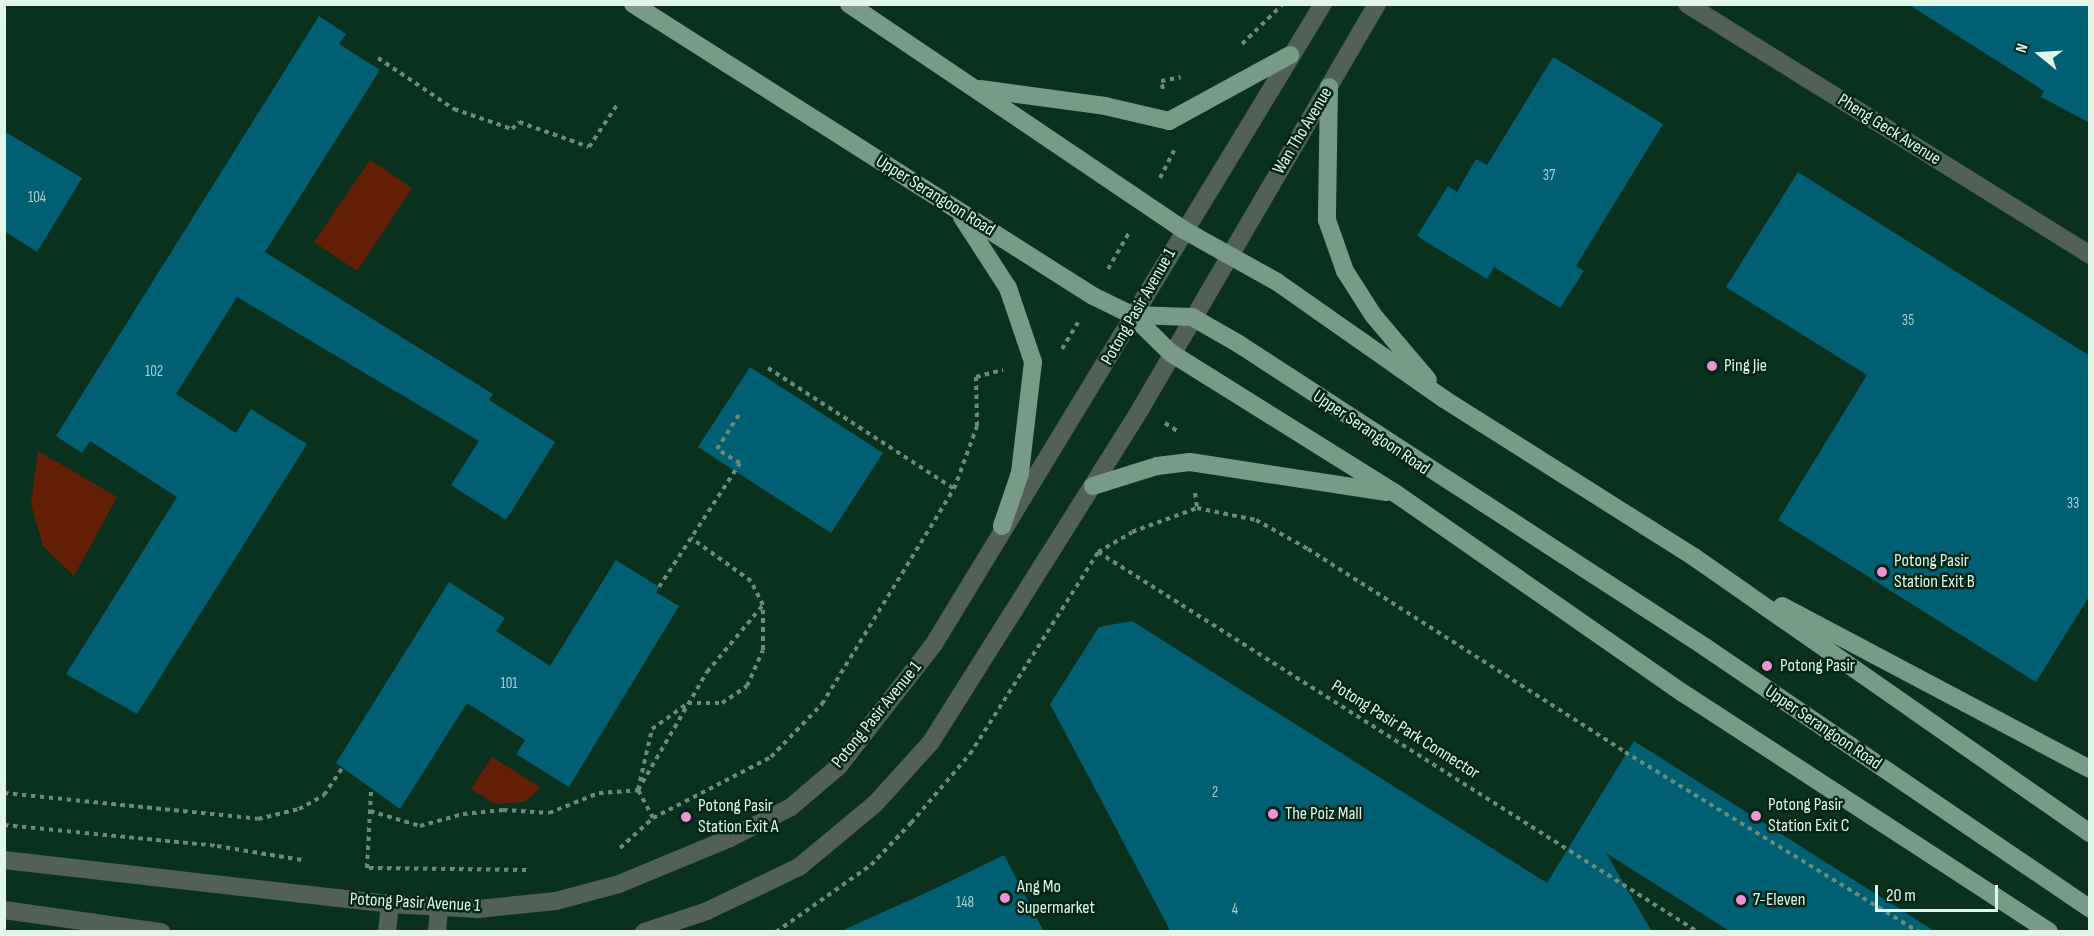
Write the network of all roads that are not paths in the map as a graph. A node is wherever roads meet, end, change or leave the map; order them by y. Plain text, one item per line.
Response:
1 (633, 4) edge
2 (849, 4) edge
3 (1323, 4) edge
4 (1377, 4) edge
5 (1687, 4) edge
6 (1290, 55) junction
7 (1329, 87) junction
8 (976, 88) junction
9 (957, 211) junction
10 (1184, 230) junction
11 (2090, 255) edge
12 (1230, 257) junction
13 (1132, 315) junction
14 (1192, 317) junction
15 (1171, 352) junction
16 (1444, 399) junction
17 (1093, 486) junction
18 (1395, 493) junction
19 (1002, 526) junction
20 (1694, 557) junction
21 (2090, 769) edge
22 (2090, 833) edge
23 (4, 860) edge
24 (390, 904) junction
25 (438, 908) junction
26 (2090, 909) edge
27 (4, 910) edge
28 (161, 932) edge
29 (387, 932) edge
30 (437, 932) edge
31 (644, 932) edge
32 (2049, 932) edge

1 - 9 main road, Upper Serangoon Road
2 - 8 main road
3 - 6 street
4 - 7 street, Wan Tho Avenue
5 - 11 street, Pheng Geck Avenue
6 - 8 main road
6 - 10 street
7 - 12 street, Wan Tho Avenue
7 - 16 main road
8 - 10 main road
9 - 13 main road, Upper Serangoon Road
9 - 19 main road
10 - 12 main road
10 - 13 street, Potong Pasir Avenue 1
12 - 14 street
12 - 16 main road
13 - 14 main road, Upper Serangoon Road
13 - 15 main road
13 - 19 street, Potong Pasir Avenue 1
14 - 15 street
14 - 26 main road, Upper Serangoon Road
15 - 17 street
15 - 18 main road
16 - 20 main road
17 - 18 main road
17 - 31 street
18 - 32 main road
19 - 25 street, Potong Pasir Avenue 1
20 - 21 main road
20 - 22 main road
23 - 24 street, Potong Pasir Avenue 1
24 - 25 street, Potong Pasir Avenue 1
24 - 29 street
25 - 30 street
27 - 28 street

